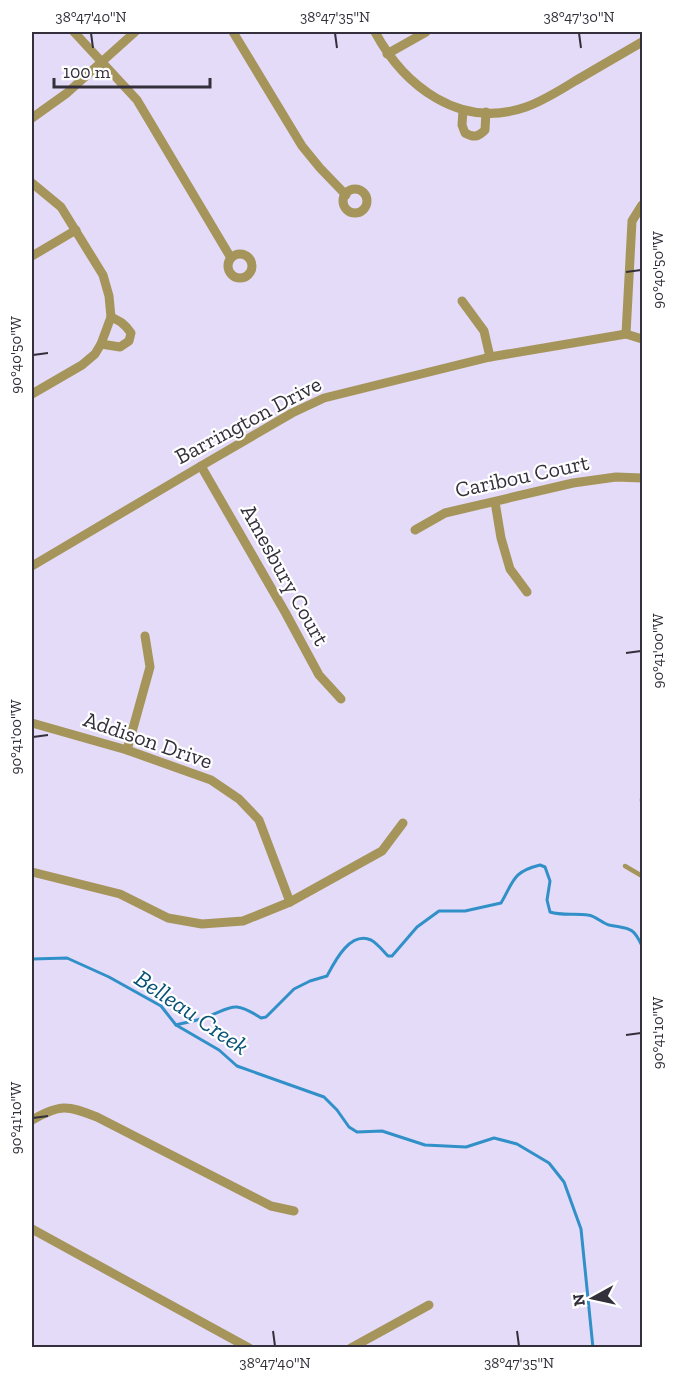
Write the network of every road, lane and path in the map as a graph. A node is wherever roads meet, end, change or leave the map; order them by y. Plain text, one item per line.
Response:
1 (74, 32) edge
2 (135, 32) edge
3 (233, 32) edge
4 (375, 32) edge
5 (426, 32) edge
6 (642, 42) edge
7 (387, 54) junction
8 (102, 63) junction
9 (463, 110) junction
10 (486, 112) junction
11 (32, 118) edge
12 (32, 183) edge
13 (346, 195) dead end
14 (642, 206) edge
15 (76, 230) junction
16 (32, 256) edge
17 (231, 258) dead end
18 (462, 301) dead end
19 (111, 317) junction
20 (626, 334) junction
21 (642, 339) edge
22 (101, 344) junction
23 (490, 357) junction
24 (32, 394) edge
25 (201, 466) junction
26 (642, 478) edge
27 (495, 502) junction
28 (415, 530) dead end
29 (32, 566) edge
30 (527, 592) dead end
31 (145, 636) dead end
32 (341, 699) dead end
33 (32, 723) edge
34 (127, 750) junction
35 (403, 823) dead end
36 (625, 866) dead end
37 (32, 872) edge
38 (642, 876) edge
39 (290, 902) junction
40 (32, 1120) edge
41 (294, 1211) dead end
42 (32, 1229) edge
43 (429, 1305) dead end
44 (249, 1347) edge
45 (351, 1347) edge

1 - 8 street
2 - 8 street
3 - 13 street
4 - 7 street
5 - 7 street
6 - 10 street
7 - 9 street
8 - 11 street
8 - 17 street
9 - 10 street
9 - 10 street
12 - 15 street
14 - 20 street
15 - 16 street
15 - 19 street
18 - 23 street
19 - 22 street
19 - 22 street
20 - 21 street, Barrington Drive
20 - 23 street, Barrington Drive
22 - 24 street
23 - 25 street, Barrington Drive
25 - 29 street, Barrington Drive
25 - 32 street, Amesbury Court
26 - 27 street, Caribou Court
27 - 28 street, Caribou Court
27 - 30 street
31 - 34 street
33 - 34 street, Addison Drive
34 - 39 street, Addison Drive
35 - 39 street
36 - 38 lane
37 - 39 street
40 - 41 street
42 - 44 street
43 - 45 street

